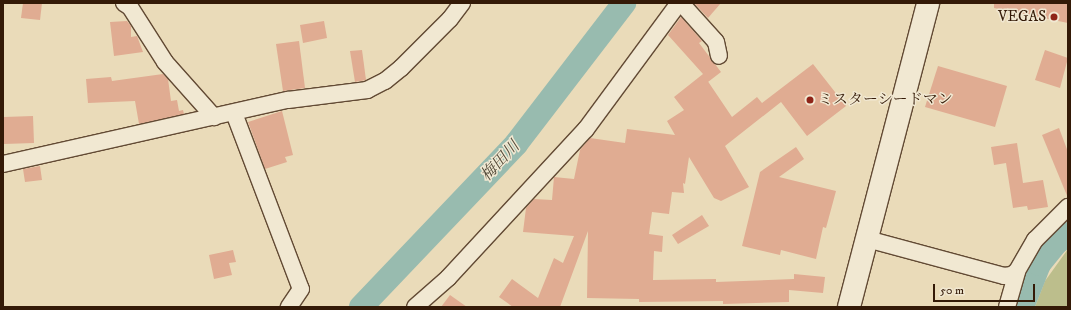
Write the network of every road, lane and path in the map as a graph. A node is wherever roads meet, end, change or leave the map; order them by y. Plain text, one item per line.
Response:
1 (124, 3) edge
2 (462, 3) edge
3 (680, 3) edge
4 (928, 3) edge
5 (719, 56) dead end
6 (234, 113) junction
7 (214, 117) junction
8 (3, 164) edge
9 (1068, 207) edge
10 (867, 239) junction
11 (1017, 271) junction
12 (289, 307) edge
13 (415, 307) edge
14 (849, 307) edge
15 (1007, 307) edge

1 - 7 street
2 - 6 street
3 - 5 street
3 - 13 street
4 - 10 street
6 - 7 street
6 - 12 street
7 - 8 street
9 - 11 street
10 - 11 street
10 - 14 street
11 - 15 street

